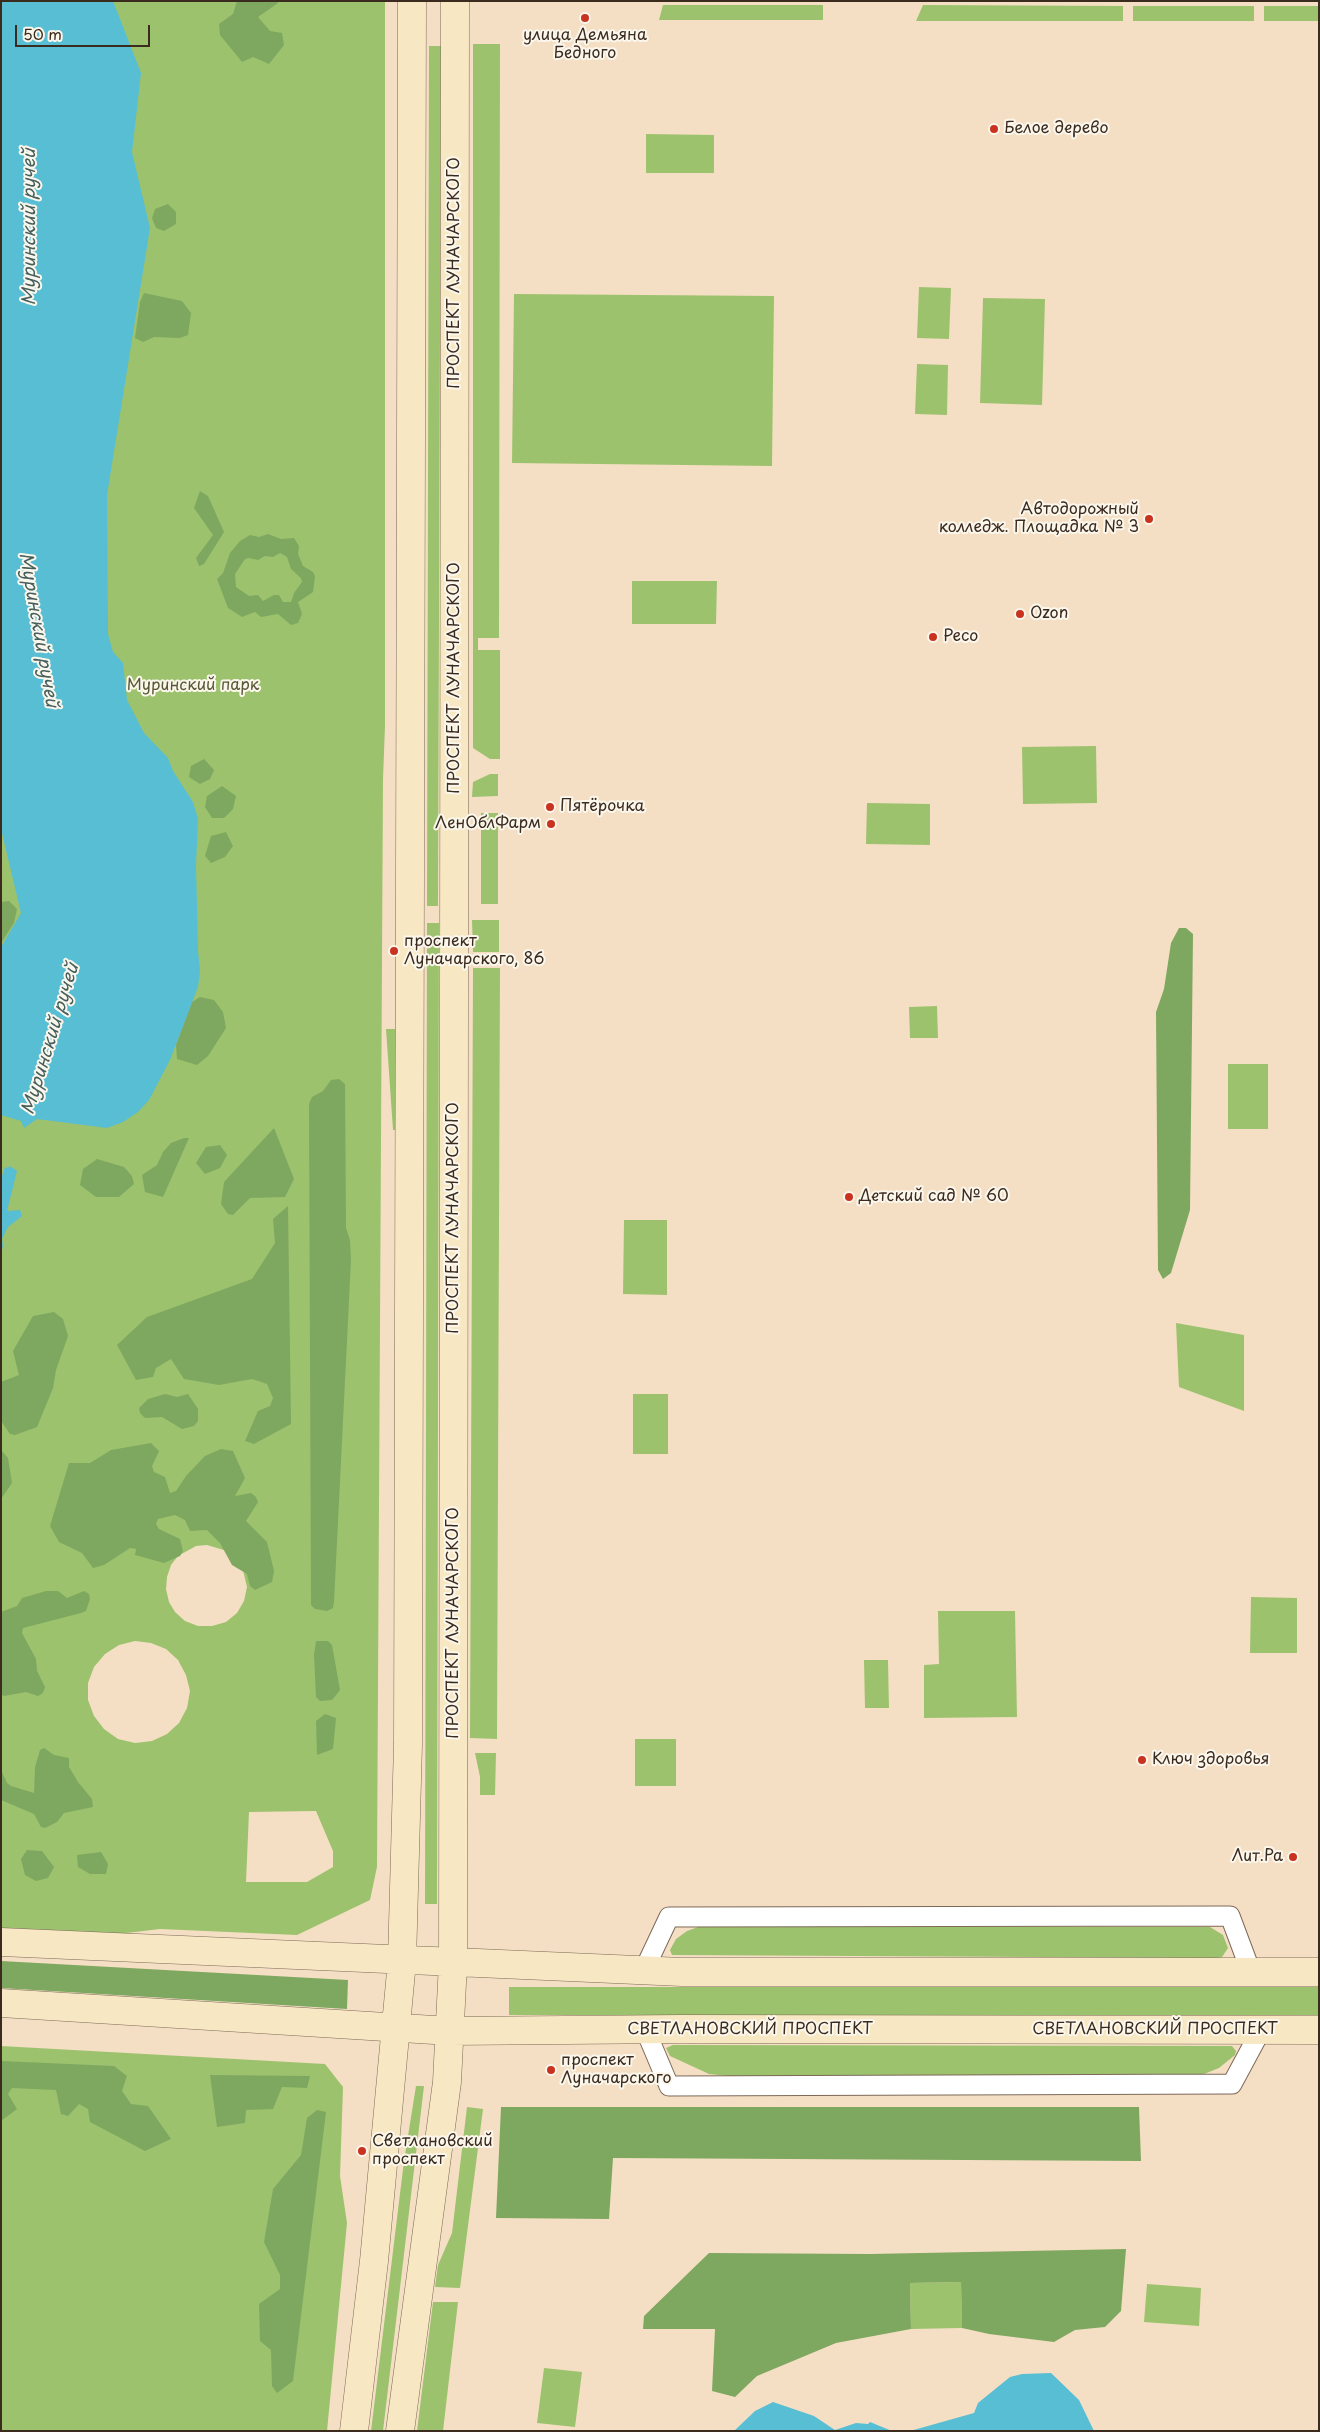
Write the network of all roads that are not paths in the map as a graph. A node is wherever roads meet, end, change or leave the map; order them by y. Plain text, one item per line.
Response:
1 (412, 1) edge
2 (455, 1) edge
3 (1, 1942) edge
4 (402, 1961) junction
5 (453, 1963) junction
6 (644, 1970) junction
7 (1251, 1972) junction
8 (1319, 1972) edge
9 (1, 2003) edge
10 (396, 2028) junction
11 (645, 2030) junction
12 (1261, 2030) junction
13 (1319, 2030) edge
14 (450, 2031) junction
15 (354, 2431) edge
16 (400, 2431) edge

1 - 4 main road
2 - 5 main road, ПРОСПЕКТ ЛУНАЧАРСКОГО
3 - 4 main road
4 - 5 main road
4 - 10 main road
5 - 6 main road
5 - 14 main road, ПРОСПЕКТ ЛУНАЧАРСКОГО
6 - 7 main road
6 - 7 street
7 - 8 main road
9 - 10 main road, СВЕТЛАНОВСКИЙ ПРОСПЕКТ
10 - 14 main road, СВЕТЛАНОВСКИЙ ПРОСПЕКТ
10 - 15 main road
11 - 12 main road, СВЕТЛАНОВСКИЙ ПРОСПЕКТ
11 - 12 street
11 - 14 main road, СВЕТЛАНОВСКИЙ ПРОСПЕКТ
12 - 13 main road, СВЕТЛАНОВСКИЙ ПРОСПЕКТ
14 - 16 main road, ПРОСПЕКТ ЛУНАЧАРСКОГО

